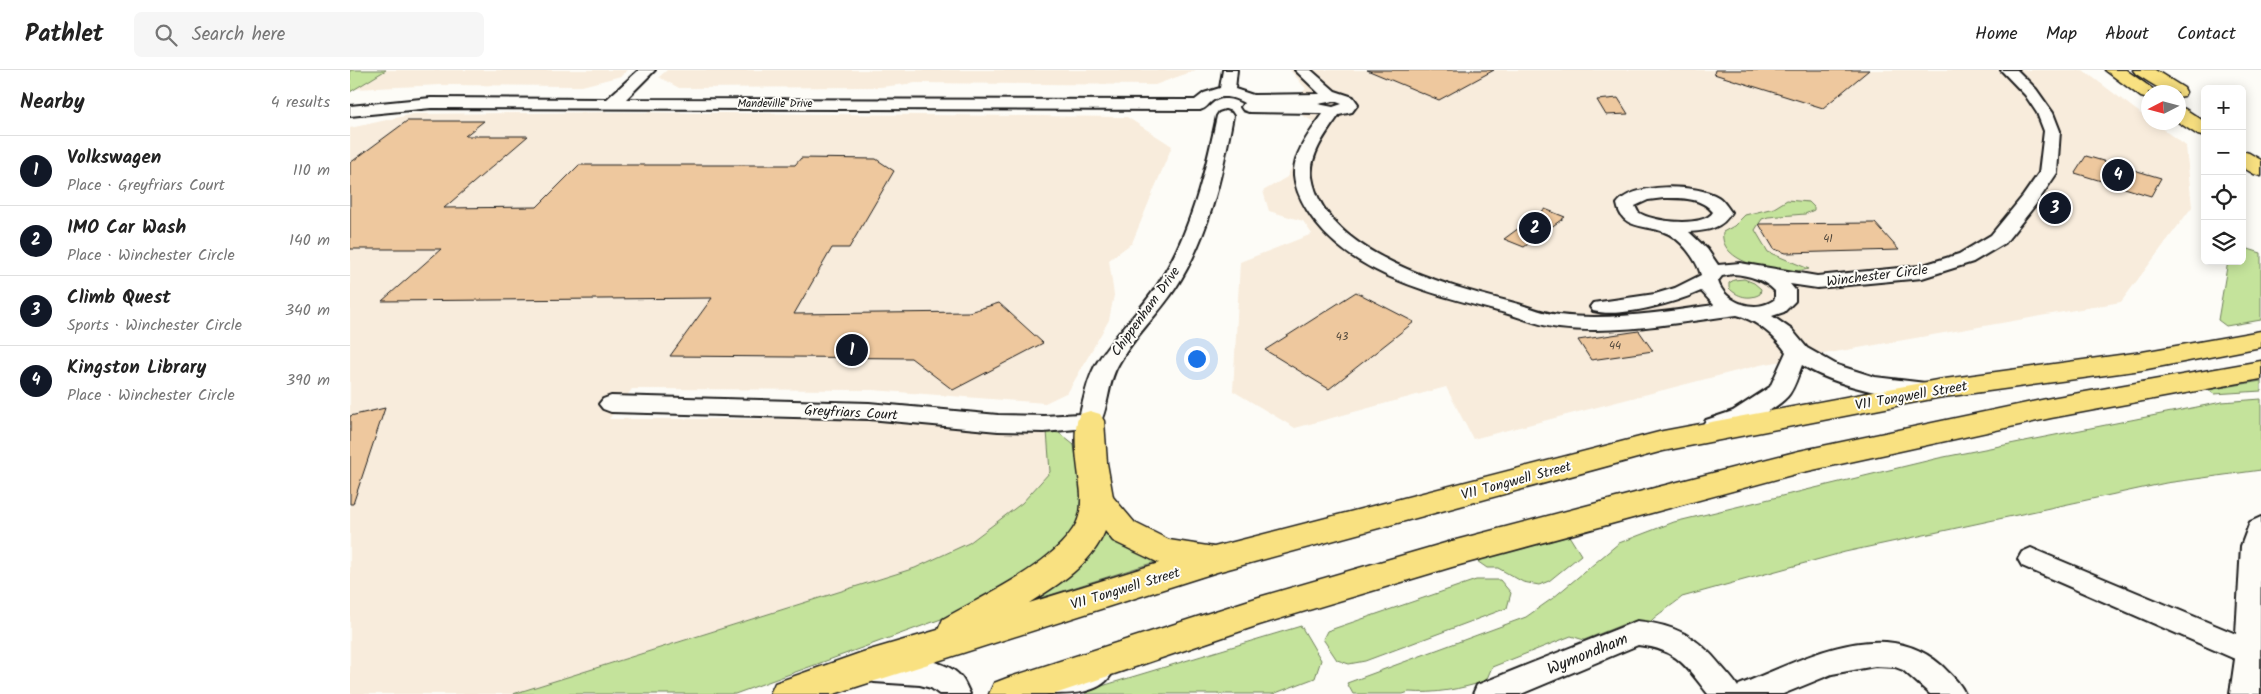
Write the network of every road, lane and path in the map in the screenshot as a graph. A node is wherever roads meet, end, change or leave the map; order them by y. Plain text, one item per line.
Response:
1 (648, 70) edge
2 (1230, 70) edge
3 (1302, 70) edge
4 (2008, 70) edge
5 (2114, 70) edge
6 (2142, 70) edge
7 (2159, 85) edge
8 (2162, 85) edge
9 (1228, 93) junction
10 (2186, 100) edge
11 (612, 102) junction
12 (1200, 104) junction
13 (1249, 104) junction
14 (1325, 104) junction
15 (2201, 109) edge
16 (350, 112) edge
17 (1225, 116) junction
18 (2186, 119) edge
19 (2203, 130) edge
20 (2250, 148) edge
21 (2261, 170) edge
22 (1707, 224) junction
23 (1669, 226) junction
24 (1744, 268) junction
25 (1765, 274) junction
26 (1709, 278) junction
27 (1817, 282) junction
28 (1784, 301) junction
29 (1507, 307) junction
30 (1745, 310) junction
31 (2261, 339) edge
32 (1791, 344) junction
33 (2261, 370) edge
34 (1937, 389) junction
35 (611, 404) dead end
36 (1090, 421) junction
37 (1663, 441) junction
38 (1098, 500) junction
39 (2261, 527) edge
40 (1225, 557) junction
41 (2031, 559) dead end
42 (1152, 645) junction
43 (918, 651) junction
44 (863, 668) junction
45 (2251, 673) edge
46 (788, 694) edge
47 (955, 694) edge
48 (1006, 694) edge
49 (1063, 694) edge
50 (1488, 694) edge
51 (1726, 694) edge
52 (1750, 694) edge
53 (1950, 694) edge

1 - 11 street
2 - 9 street
3 - 14 street
4 - 27 street, Winchester Circle
5 - 7 highway
6 - 8 highway
9 - 12 street
9 - 13 street
10 - 15 highway
11 - 12 street, Mandeville Drive
11 - 16 street, Mandeville Drive
12 - 17 street
13 - 14 street
13 - 17 street
14 - 29 street
17 - 36 street, Chippenham Drive
18 - 19 highway
20 - 21 highway
22 - 23 street
22 - 23 street
22 - 24 street
23 - 26 street
24 - 25 street, Winchester Circle
24 - 26 street
25 - 27 street, Winchester Circle
25 - 28 street
26 - 29 street
26 - 30 street
27 - 28 street, Winchester Circle
28 - 30 street, Winchester Circle
28 - 32 street
29 - 30 street
30 - 32 street
31 - 34 highway, V11 Tongwell Street
32 - 34 street
32 - 37 street
33 - 42 highway
34 - 37 highway, V11 Tongwell Street
35 - 36 street, Greyfriars Court
36 - 38 highway
37 - 40 highway, V11 Tongwell Street
38 - 40 highway
38 - 43 highway
39 - 45 street
40 - 43 highway, V11 Tongwell Street
41 - 45 street
42 - 48 highway
42 - 49 street
43 - 44 highway, V11 Tongwell Street
44 - 46 highway, V11 Tongwell Street
44 - 47 street
50 - 51 street, Wymondham
52 - 53 street

